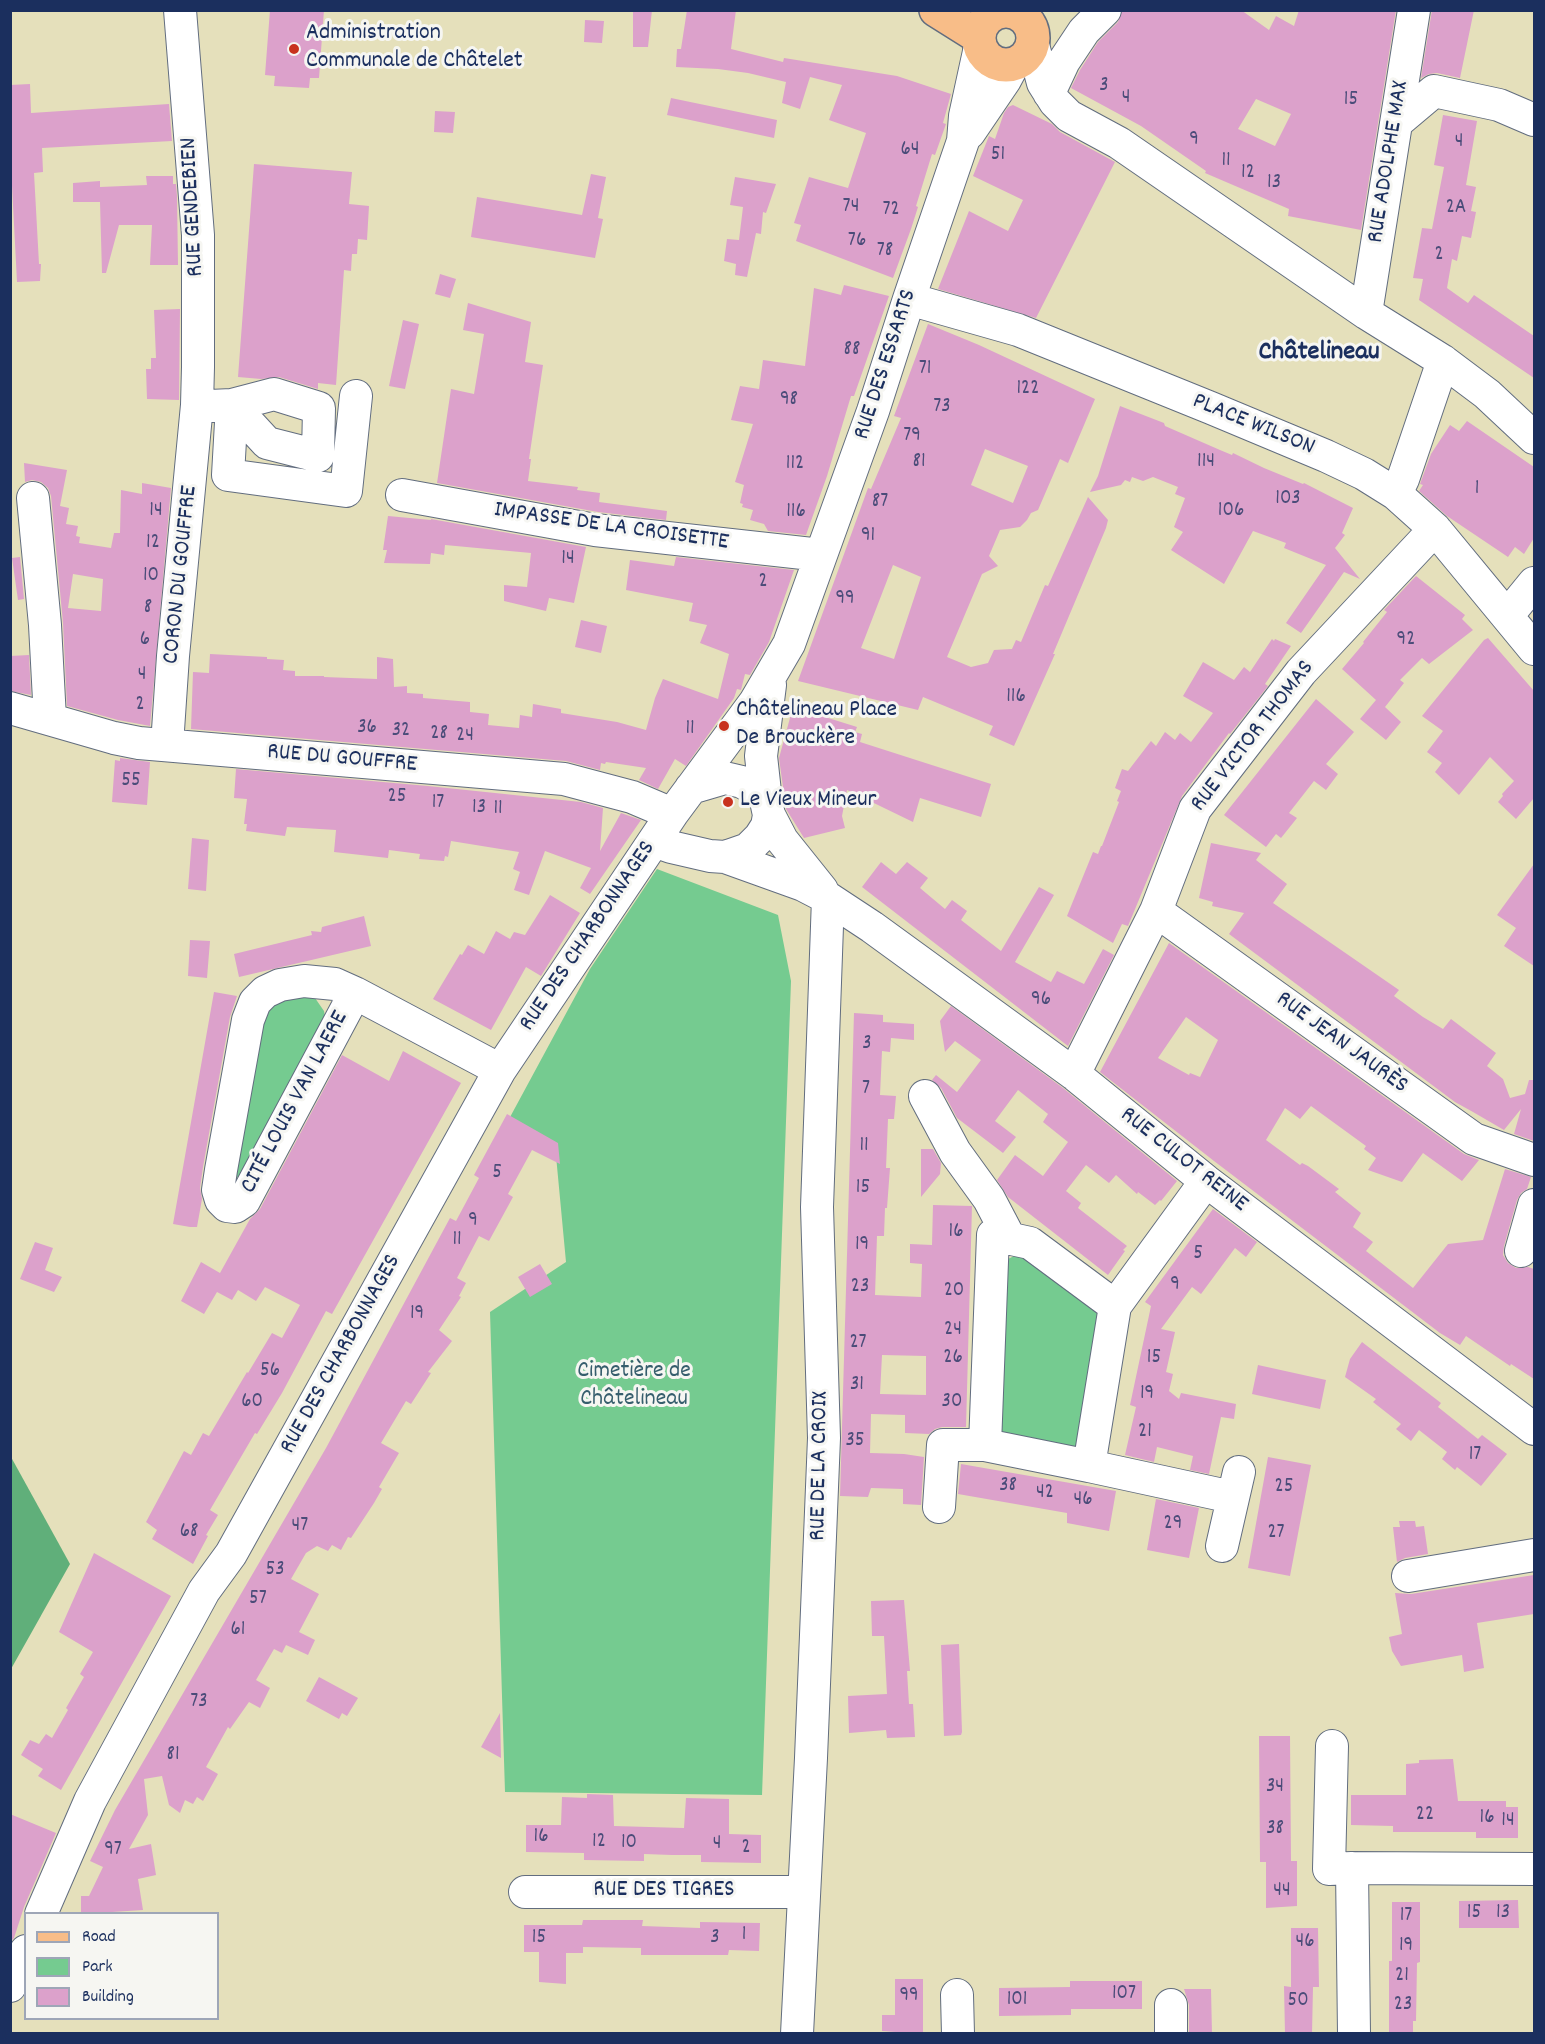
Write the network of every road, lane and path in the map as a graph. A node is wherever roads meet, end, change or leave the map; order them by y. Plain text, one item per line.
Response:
1 (180, 10) edge
2 (936, 10) edge
3 (1105, 10) edge
4 (1414, 10) edge
5 (989, 22) edge
6 (1029, 38) edge
7 (1049, 93) junction
8 (1534, 120) edge
9 (1396, 123) junction
10 (963, 141) junction
11 (909, 299) junction
12 (1366, 313) junction
13 (1443, 361) junction
14 (356, 396) dead end
15 (197, 405) junction
16 (1531, 426) edge
17 (1396, 494) junction
18 (402, 495) dead end
19 (33, 498) dead end
20 (1435, 529) junction
21 (822, 555) junction
22 (1534, 583) edge
23 (1507, 616) junction
24 (1534, 649) edge
25 (771, 675) junction
26 (10, 708) edge
27 (50, 719) junction
28 (167, 745) junction
29 (691, 788) junction
30 (767, 808) junction
31 (672, 814) junction
32 (654, 841) junction
33 (724, 857) junction
34 (828, 898) junction
35 (1156, 911) junction
36 (355, 993) junction
37 (500, 1070) junction
38 (1074, 1074) junction
39 (925, 1096) dead end
40 (1534, 1160) edge
41 (1206, 1181) junction
42 (1534, 1205) edge
43 (1010, 1239) junction
44 (1521, 1251) dead end
45 (1115, 1306) junction
46 (1534, 1429) edge
47 (985, 1445) junction
48 (1089, 1466) junction
49 (939, 1507) dead end
50 (1222, 1546) dead end
51 (1534, 1555) edge
52 (1408, 1576) dead end
53 (1332, 1746) dead end
54 (1352, 1868) junction
55 (1534, 1869) edge
56 (525, 1892) dead end
57 (804, 1892) junction
58 (42, 1912) edge
59 (24, 1955) edge
60 (10, 1986) edge
61 (957, 1995) dead end
62 (797, 2034) edge
63 (958, 2034) edge
64 (1354, 2034) edge

1 - 15 street, RUE GENDEBIEN
2 - 5 main road
3 - 7 street
4 - 9 street, RUE ADOLPHE MAX
5 - 6 main road
5 - 6 main road
5 - 10 street, RUE DES ESSARTS
6 - 7 street
6 - 10 street
7 - 12 street
8 - 9 street
9 - 12 street, RUE ADOLPHE MAX
10 - 11 street, RUE DES ESSARTS
11 - 17 street, PLACE WILSON
11 - 21 street, RUE DES ESSARTS
12 - 13 street
13 - 16 street
13 - 17 street
14 - 15 street
15 - 28 street, CORON DU GOUFFRE
17 - 20 street, PLACE WILSON
18 - 21 street, IMPASSE DE LA CROISETTE
19 - 27 street
20 - 23 street, PLACE WILSON
20 - 35 street, RUE VICTOR THOMAS
21 - 25 street, RUE DES ESSARTS
22 - 23 street
23 - 24 street, PLACE WILSON
25 - 29 street, RUE DES ESSARTS
25 - 30 street
26 - 27 street, RUE DU GOUFFRE
27 - 28 street, RUE DU GOUFFRE
28 - 31 street, RUE DU GOUFFRE
29 - 30 street
29 - 31 street
30 - 33 street
30 - 34 street
31 - 32 street, RUE DES CHARBONNAGES
32 - 33 street
32 - 37 street, RUE DES CHARBONNAGES
33 - 34 street
34 - 38 street, RUE CULOT REINE
34 - 57 street, RUE DE LA CROIX
35 - 38 street, RUE VICTOR THOMAS
35 - 40 street, RUE JEAN JAURÈS
36 - 36 street, CITÉ LOUIS VAN LAERE
36 - 37 street
37 - 58 street, RUE DES CHARBONNAGES
38 - 41 street, RUE CULOT REINE
39 - 43 street
41 - 45 street
41 - 46 street, RUE CULOT REINE
42 - 44 street
43 - 45 street
43 - 47 street
45 - 48 street
47 - 48 street
47 - 49 street
48 - 50 street
51 - 52 street
53 - 54 street
54 - 55 street
54 - 64 street
56 - 57 street, RUE DES TIGRES
57 - 62 street, RUE DE LA CROIX
59 - 60 street
61 - 63 street

